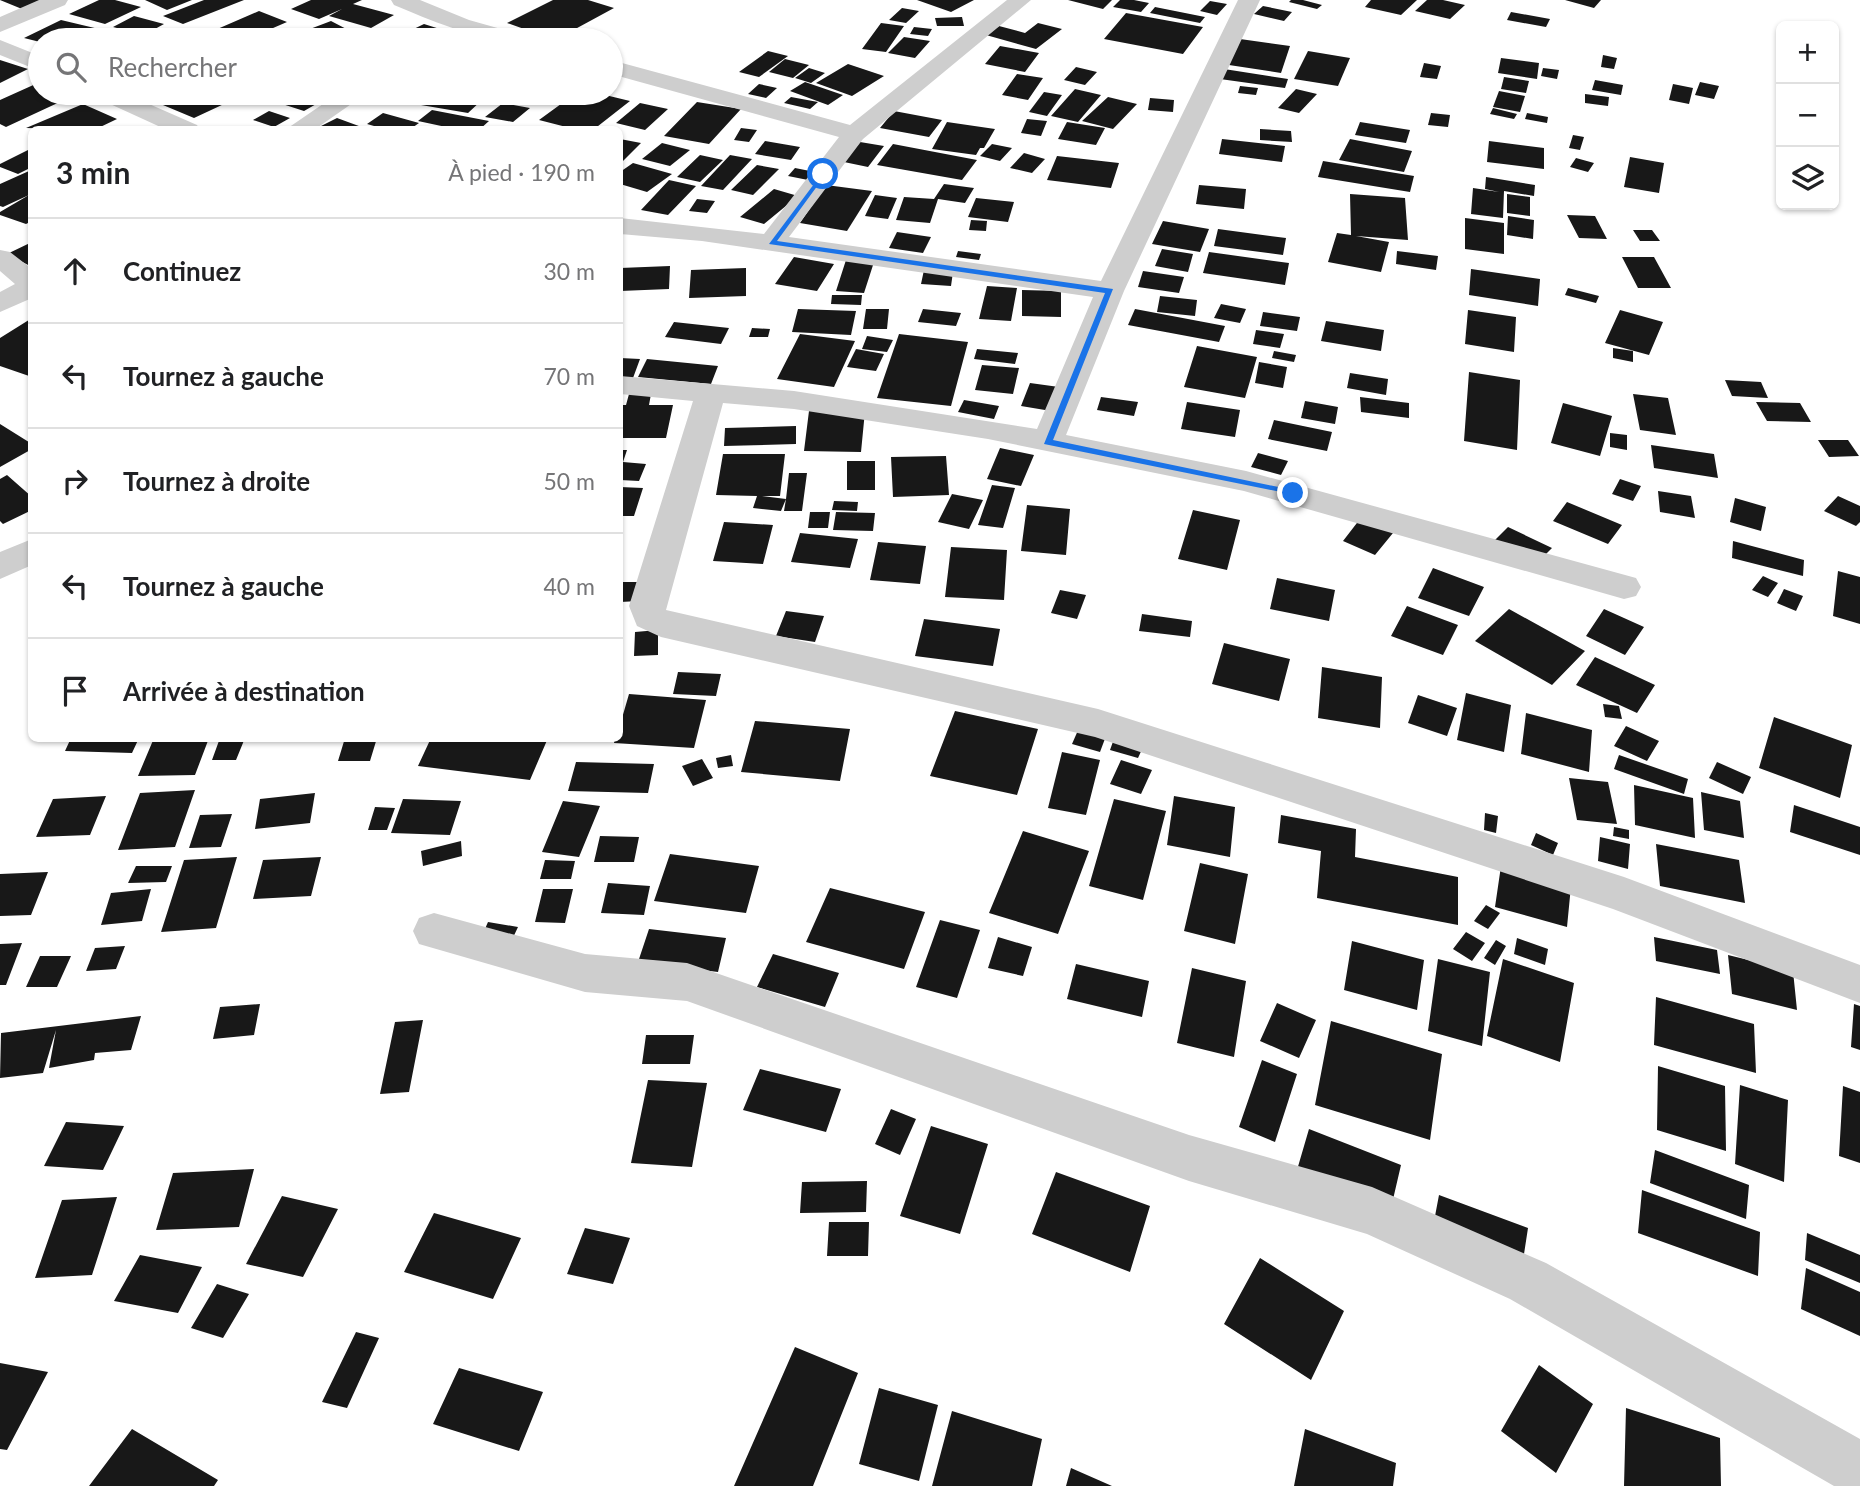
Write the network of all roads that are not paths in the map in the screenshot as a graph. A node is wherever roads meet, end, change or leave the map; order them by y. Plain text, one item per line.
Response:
1 (57, 0) edge
2 (402, 0) edge
3 (1020, 0) edge
4 (1249, 0) edge
5 (0, 25) edge
6 (461, 25) junction
7 (456, 28) edge
8 (472, 28) edge
9 (0, 47) edge
10 (28, 59) edge
11 (623, 70) edge
12 (131, 105) edge
13 (336, 105) edge
14 (179, 126) edge
15 (303, 126) edge
16 (855, 134) junction
17 (623, 226) edge
18 (772, 242) junction
19 (0, 258) edge
20 (28, 281) edge
21 (28, 286) edge
22 (1110, 291) junction
23 (0, 303) edge
24 (623, 385) edge
25 (711, 392) junction
26 (1047, 442) junction
27 (28, 552) edge
28 (0, 567) edge
29 (1625, 587) dead end
30 (434, 931) dead end
31 (1860, 984) edge
32 (1860, 1470) edge

1 - 5 street
2 - 6 street
3 - 16 street
4 - 22 street
6 - 7 street
6 - 8 street
9 - 10 street
11 - 16 street
12 - 14 street
13 - 15 street
16 - 18 street
17 - 18 street
18 - 22 street
19 - 20 street
21 - 23 street
22 - 26 street
24 - 25 street
25 - 26 street
25 - 31 street
26 - 29 street
27 - 28 street
30 - 32 street

